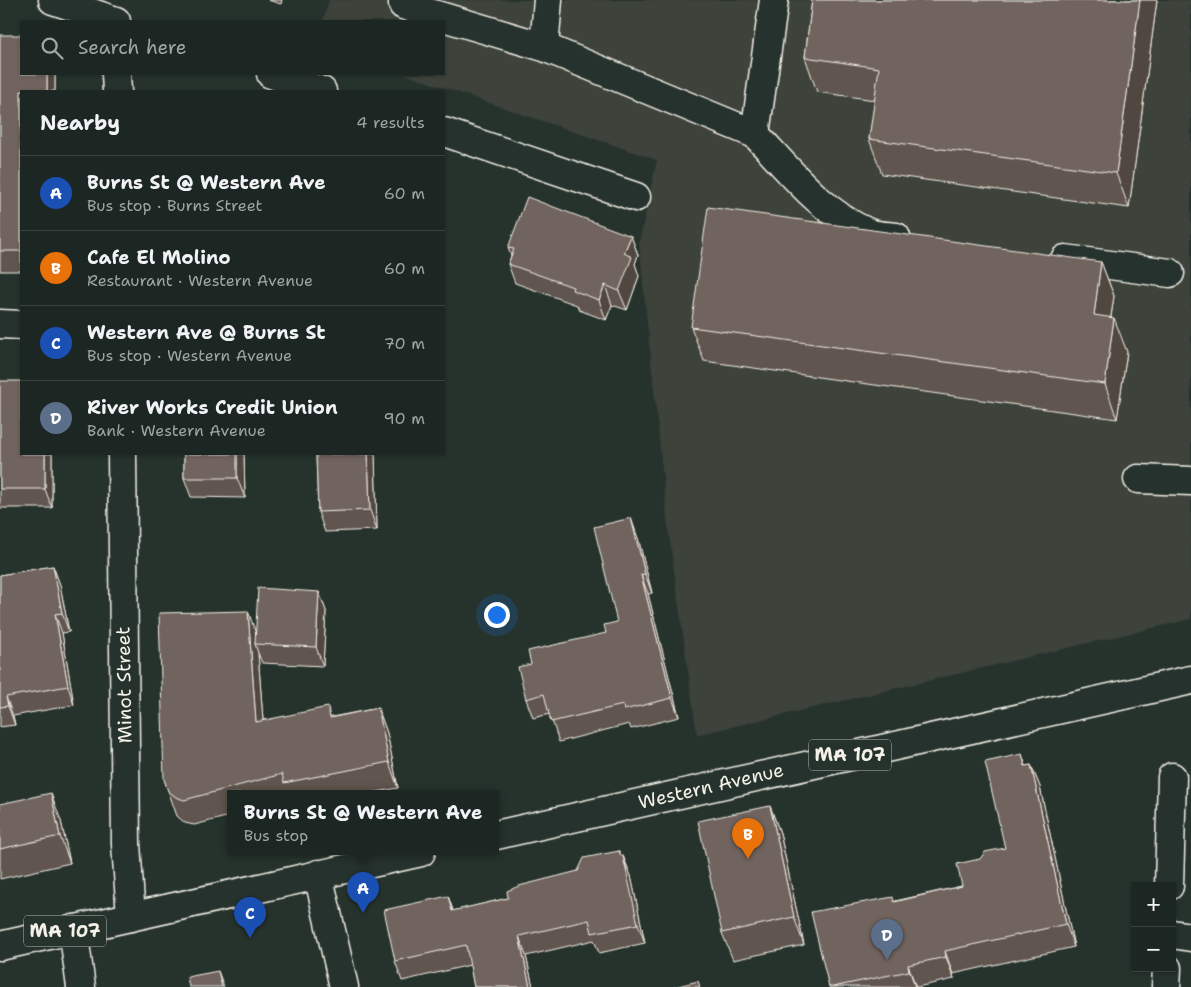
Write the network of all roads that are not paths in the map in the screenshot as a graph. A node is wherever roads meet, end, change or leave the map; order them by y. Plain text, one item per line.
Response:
1 (53, 0) edge
2 (548, 0) edge
3 (774, 0) edge
4 (403, 2) edge
5 (111, 15) edge
6 (544, 47) junction
7 (116, 75) edge
8 (274, 75) edge
9 (117, 90) edge
10 (319, 90) edge
11 (445, 132) edge
12 (755, 134) junction
13 (636, 198) dead end
14 (919, 240) edge
15 (1044, 257) edge
16 (1170, 273) dead end
17 (0, 324) edge
18 (20, 325) edge
19 (122, 455) edge
20 (1138, 479) dead end
21 (1191, 481) edge
22 (1191, 680) edge
23 (1172, 777) dead end
24 (499, 834) edge
25 (407, 855) edge
26 (318, 874) junction
27 (1169, 882) edge
28 (131, 917) junction
29 (73, 929) junction
30 (1176, 935) edge
31 (1191, 937) edge
32 (0, 946) edge
33 (1167, 972) edge
34 (81, 987) edge
35 (344, 987) edge
36 (1166, 987) edge

1 - 5 main road
2 - 6 main road
3 - 12 main road
4 - 6 main road
6 - 12 main road
7 - 9 main road
8 - 10 main road
11 - 13 main road
12 - 14 main road
15 - 16 main road
17 - 18 main road
19 - 28 main road, Minot Street
20 - 21 main road
22 - 24 main road, Western Avenue / MA 107
23 - 27 main road
25 - 26 main road, MA 107
26 - 28 main road, MA 107
26 - 35 main road
28 - 29 main road, MA 107
29 - 32 main road, MA 107
29 - 34 main road
30 - 31 main road
33 - 36 main road

